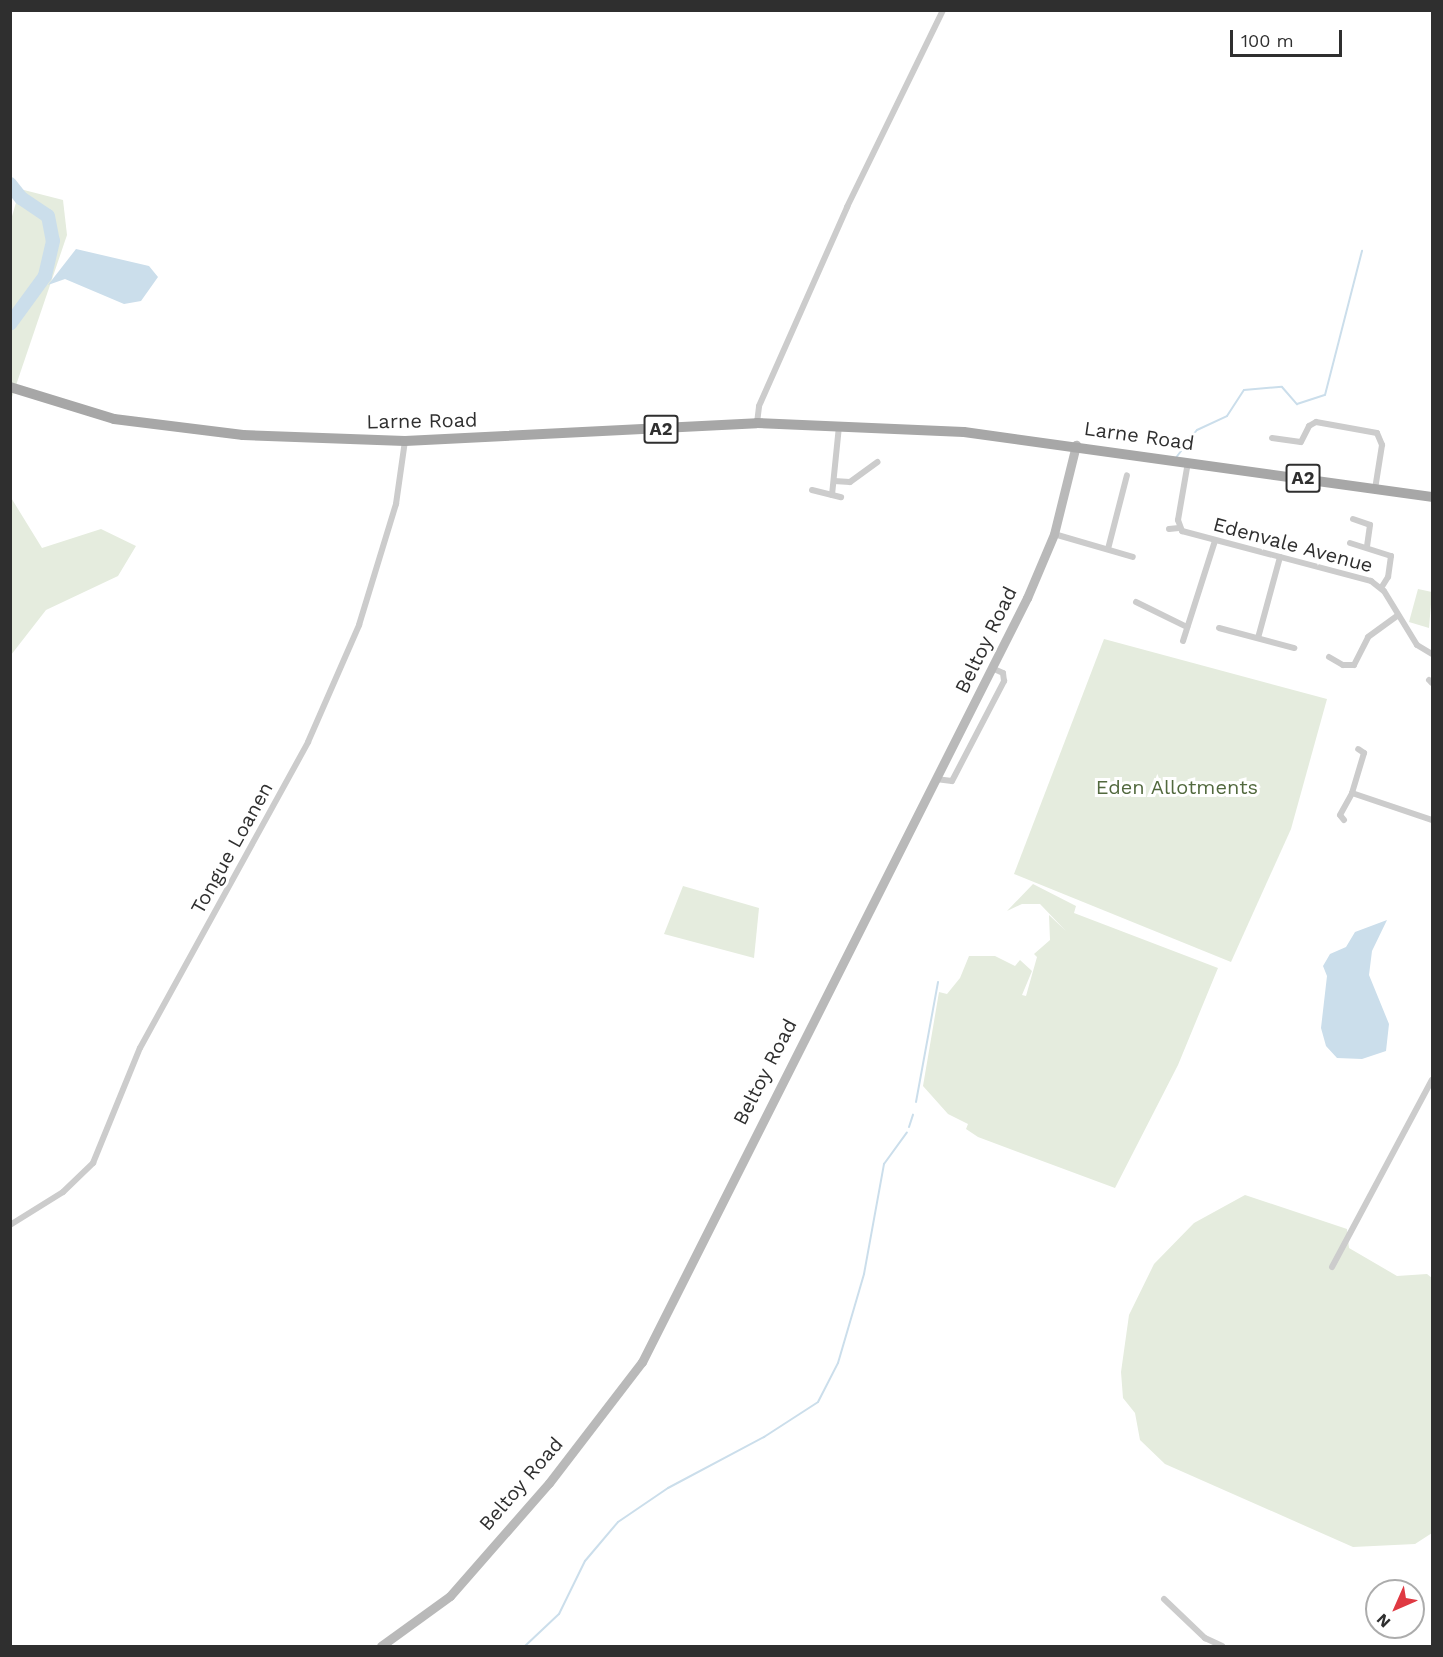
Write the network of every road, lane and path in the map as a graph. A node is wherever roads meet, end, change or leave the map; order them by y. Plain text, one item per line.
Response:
1 (943, 10) edge
2 (10, 387) edge
3 (757, 423) junction
4 (839, 426) junction
5 (1272, 438) dead end
6 (405, 441) junction
7 (1076, 445) junction
8 (1188, 461) junction
9 (878, 462) dead end
10 (1127, 475) dead end
11 (834, 481) junction
12 (1375, 489) junction
13 (812, 490) dead end
14 (832, 495) junction
15 (841, 497) dead end
16 (1432, 497) edge
17 (1353, 519) dead end
18 (1179, 528) junction
19 (1169, 529) dead end
20 (1054, 534) junction
21 (1215, 541) junction
22 (1350, 543) dead end
23 (1366, 547) junction
24 (1108, 549) junction
25 (1133, 557) dead end
26 (1280, 557) junction
27 (1381, 588) junction
28 (1136, 603) dead end
29 (1398, 615) junction
30 (1187, 627) junction
31 (1219, 628) dead end
32 (1258, 638) junction
33 (1183, 641) dead end
34 (1294, 648) dead end
35 (1432, 654) edge
36 (1329, 657) dead end
37 (992, 668) junction
38 (1373, 752) dead end
39 (936, 779) junction
40 (1352, 793) junction
41 (1339, 816) dead end
42 (1432, 820) edge
43 (1432, 1080) edge
44 (10, 1225) edge
45 (1332, 1267) dead end
46 (1164, 1599) dead end
47 (381, 1647) edge
48 (1222, 1647) edge

1 - 3 street
2 - 6 main road, Larne Road / A2
3 - 4 main road, Larne Road / A2
3 - 6 main road, Larne Road / A2
4 - 7 main road, Larne Road / A2
4 - 11 street
5 - 12 street
6 - 44 street, Tongue Loanen
7 - 8 main road, Larne Road / A2
7 - 20 main road, Beltoy Road
8 - 12 main road, Larne Road / A2
8 - 18 street
9 - 11 street
10 - 24 street
11 - 14 street
12 - 16 main road, Larne Road / A2
13 - 14 street
14 - 15 street
17 - 23 street
18 - 19 street
18 - 21 street, Edenvale Avenue
20 - 24 street
20 - 37 main road, Beltoy Road
21 - 26 street, Edenvale Avenue
21 - 30 street
22 - 23 street
23 - 27 street
24 - 25 street
26 - 27 street, Edenvale Avenue
26 - 32 street
27 - 29 street, Edenvale Avenue
28 - 30 street
29 - 35 street, Edenvale Avenue
29 - 36 street
30 - 33 street
31 - 32 street
32 - 34 street
37 - 39 main road, Beltoy Road
37 - 39 street
38 - 40 street
39 - 47 main road, Beltoy Road
40 - 41 street
40 - 42 street
43 - 45 street
46 - 48 street

